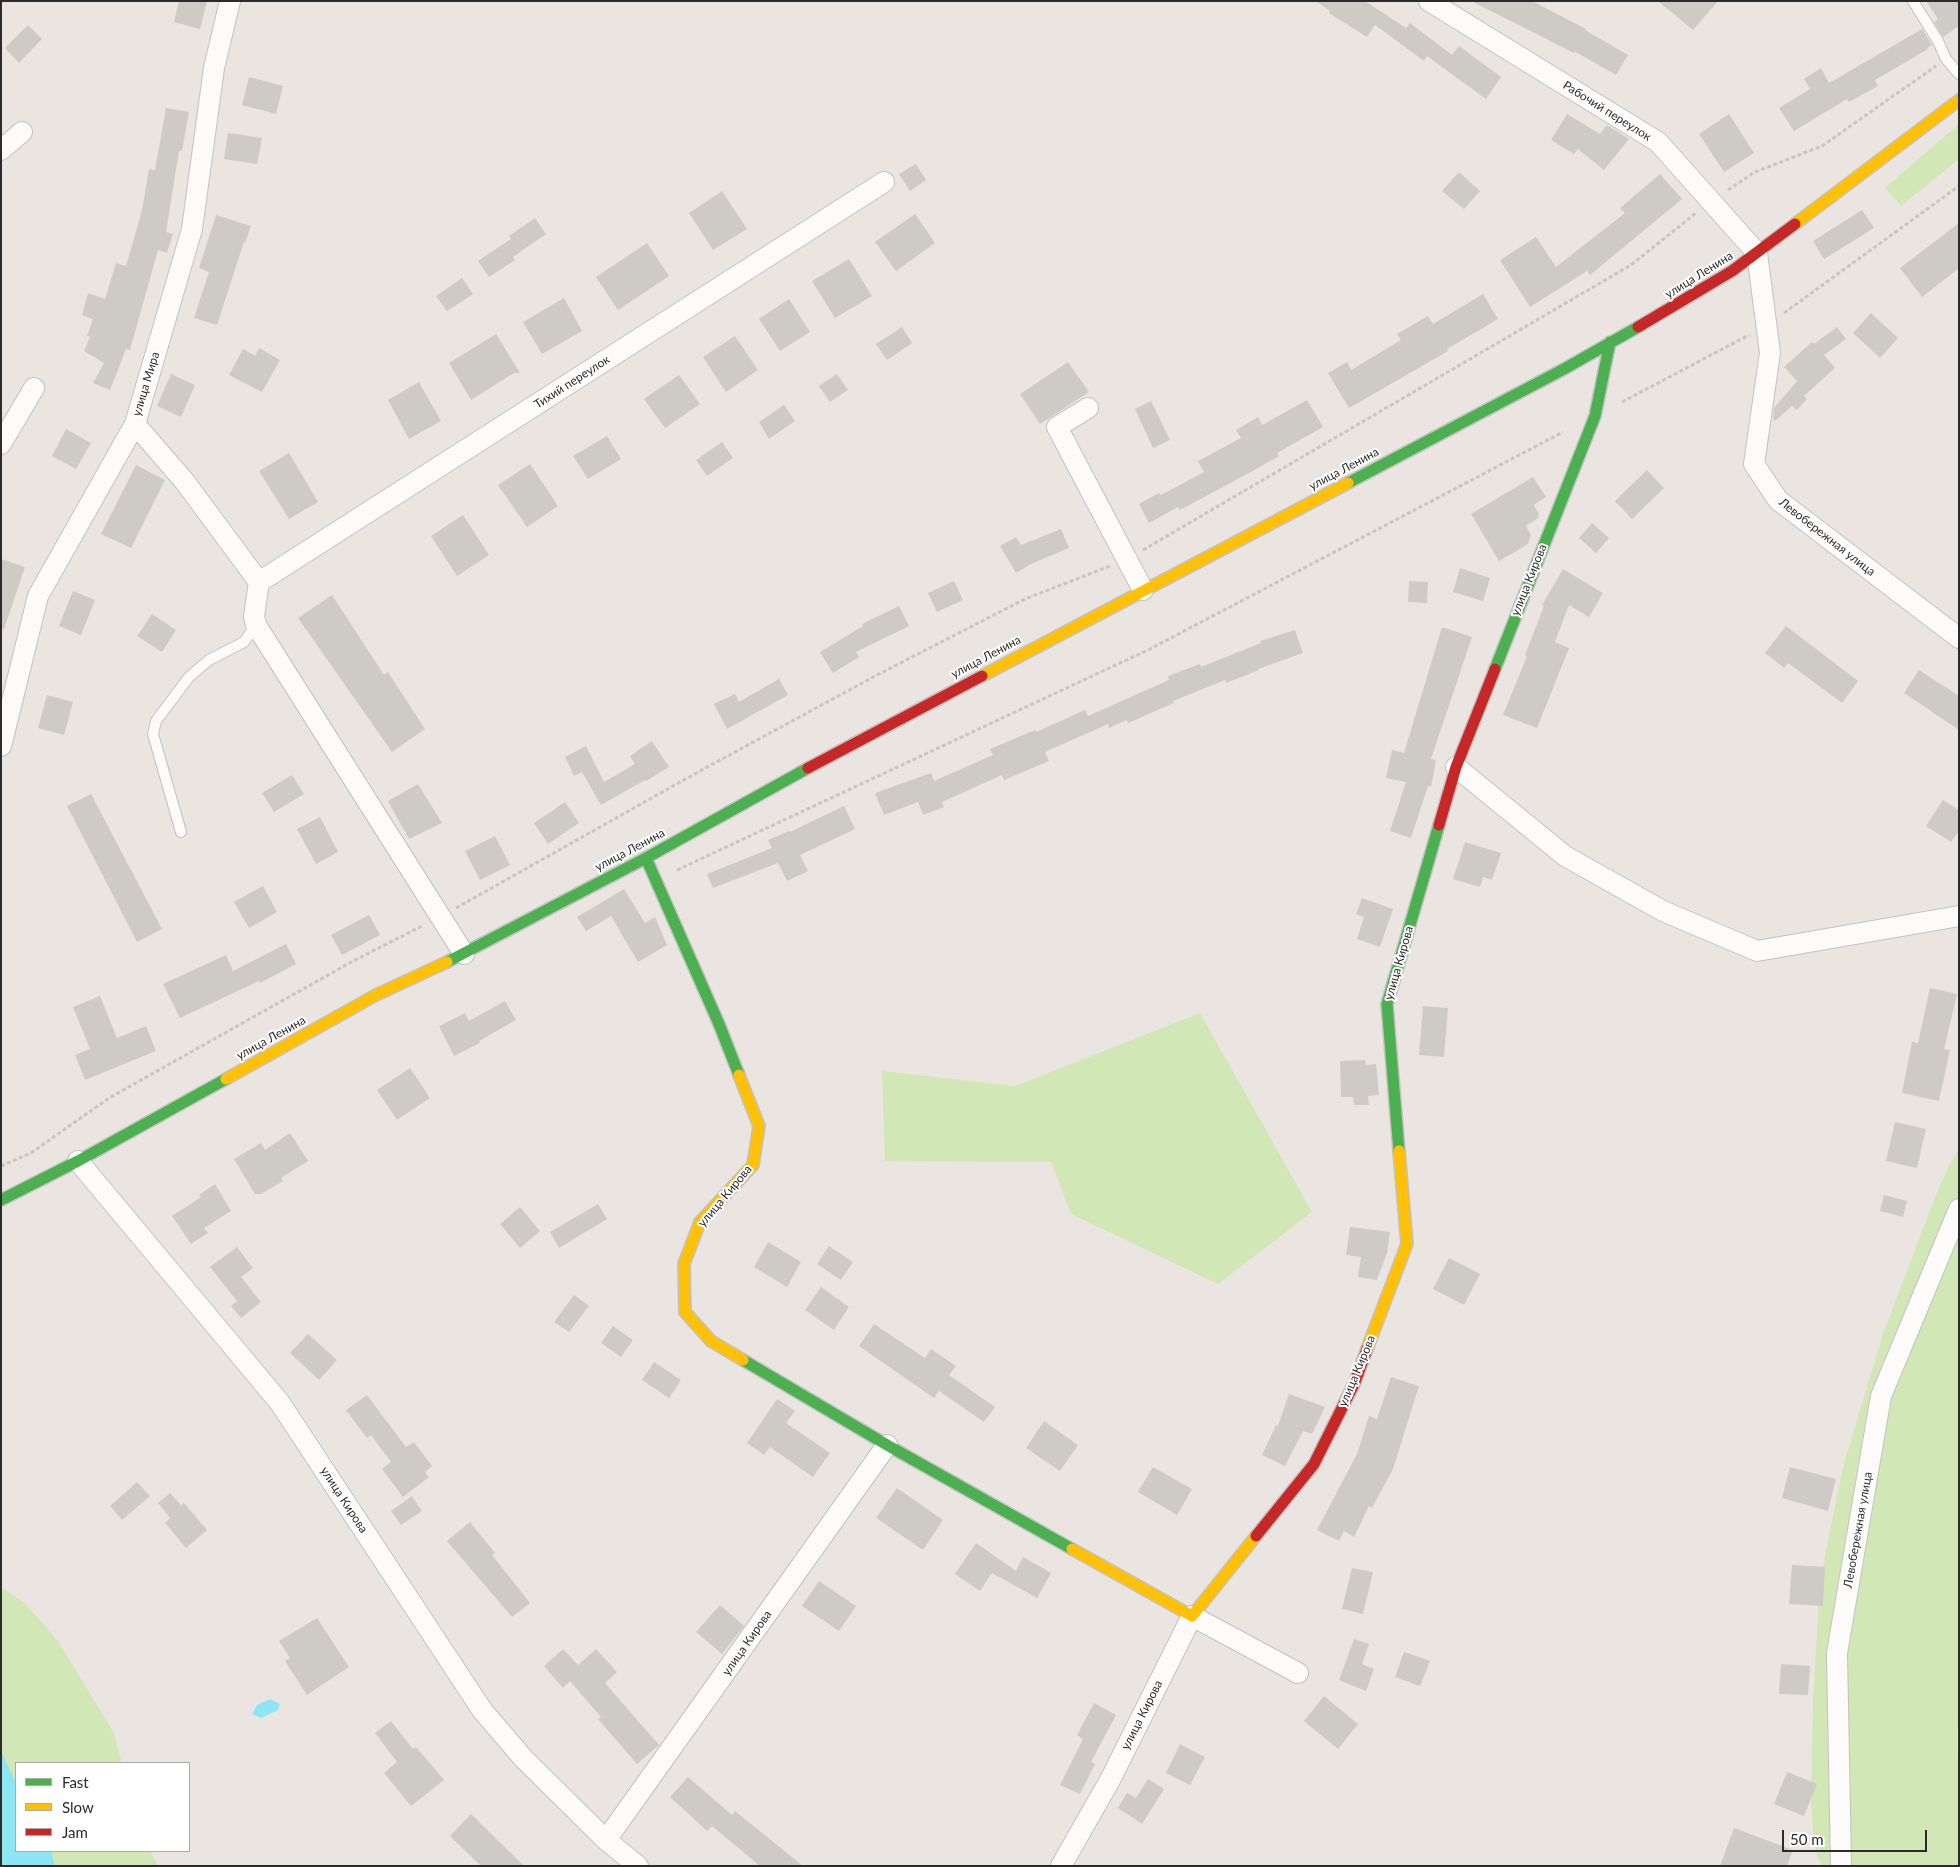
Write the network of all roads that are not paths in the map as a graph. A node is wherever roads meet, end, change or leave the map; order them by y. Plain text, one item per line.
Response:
1 (230, 1) edge
2 (1429, 1) edge
3 (1913, 1) edge
4 (1959, 74) edge
5 (1959, 100) edge
6 (22, 132) dead end
7 (1, 150) edge
8 (884, 182) dead end
9 (1757, 253) junction
10 (1610, 342) junction
11 (34, 388) dead end
12 (1088, 408) dead end
13 (134, 424) junction
14 (1, 444) edge
15 (259, 582) junction
16 (1143, 590) junction
17 (256, 625) junction
18 (1959, 638) edge
19 (1, 746) edge
20 (1456, 766) junction
21 (181, 832) dead end
22 (646, 858) junction
23 (1959, 916) edge
24 (464, 954) junction
25 (78, 1161) junction
26 (1, 1200) edge
27 (1959, 1209) edge
28 (887, 1445) junction
29 (1192, 1616) junction
30 (1298, 1673) dead end
31 (606, 1840) junction
32 (638, 1866) edge
33 (1061, 1866) edge
34 (1840, 1866) edge

1 - 13 street, улица Мира
2 - 9 street, Рабочий переулок
3 - 4 lane
5 - 9 street, улица Ленина
6 - 7 street
8 - 15 street, Тихий переулок
9 - 10 street, улица Ленина
9 - 18 street, Левобережная улица
10 - 16 street, улица Ленина
10 - 20 street, улица Кирова
11 - 14 street
12 - 16 street
13 - 15 street
13 - 19 street, улица Мира
15 - 17 street
16 - 22 street, улица Ленина
17 - 21 lane
17 - 24 street
20 - 23 street
20 - 29 street, улица Кирова
22 - 24 street, улица Ленина
22 - 28 street, улица Кирова
24 - 25 street, улица Ленина
25 - 26 street, улица Ленина
25 - 31 street, улица Кирова
27 - 34 street, Левобережная улица
28 - 29 street, улица Кирова
28 - 31 street, улица Кирова
29 - 30 street, улица Кирова
29 - 33 street, улица Кирова
31 - 32 street, улица Кирова

